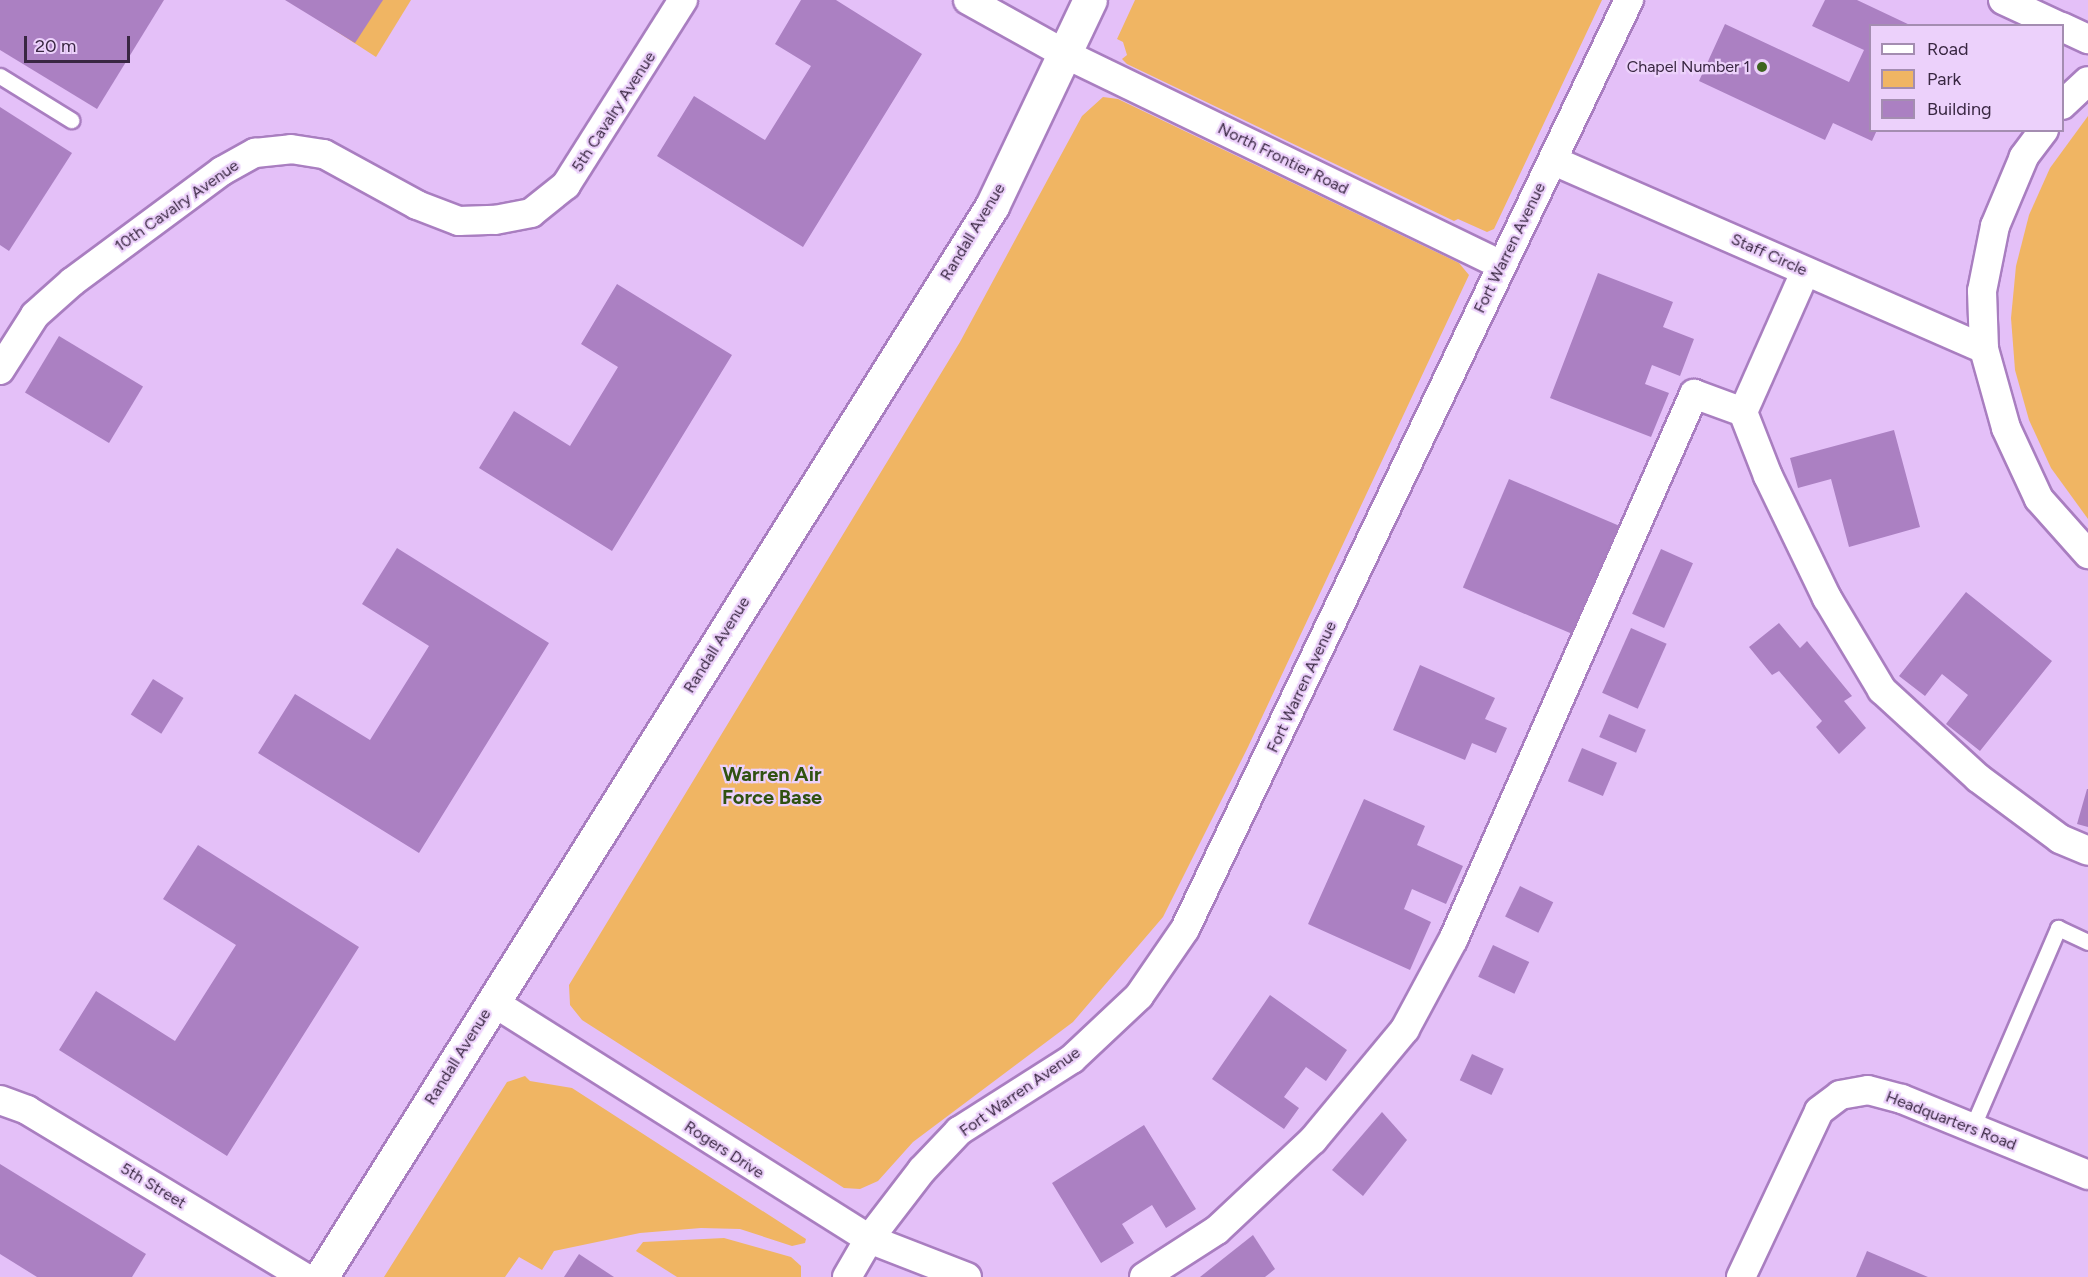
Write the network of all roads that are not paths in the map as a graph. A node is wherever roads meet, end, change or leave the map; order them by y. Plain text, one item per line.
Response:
1 (683, 0) edge
2 (968, 0) edge
3 (1090, 0) edge
4 (1629, 0) edge
5 (2003, 0) edge
6 (2057, 24) edge
7 (2064, 27) edge
8 (2088, 39) edge
9 (1065, 54) junction
10 (0, 76) edge
11 (2088, 81) edge
12 (2064, 103) edge
13 (71, 120) dead end
14 (2043, 132) edge
15 (1554, 161) junction
16 (531, 213) joint
17 (1500, 265) junction
18 (1805, 272) junction
19 (1984, 349) junction
20 (0, 370) edge
21 (1743, 412) junction
22 (2088, 554) edge
23 (2088, 851) edge
24 (2088, 942) edge
25 (493, 1002) junction
26 (0, 1100) edge
27 (1972, 1128) junction
28 (2088, 1175) edge
29 (869, 1239) junction
30 (304, 1277) edge
31 (321, 1277) edge
32 (847, 1277) edge
33 (967, 1277) edge
34 (1144, 1277) edge
35 (1741, 1277) edge

1 - 16 street, 5th Cavalry Avenue
2 - 9 street, North Frontier Road
3 - 9 street, Randall Avenue
4 - 15 street, Fort Warren Avenue
5 - 6 street
7 - 8 street
9 - 17 street, North Frontier Road
9 - 25 street, Randall Avenue
10 - 13 lane
11 - 12 street
14 - 19 street
15 - 17 street, Fort Warren Avenue
15 - 18 street, Staff Circle
16 - 20 street, 10th Cavalry Avenue
17 - 29 street, Fort Warren Avenue
18 - 19 street, Staff Circle
18 - 21 street
19 - 22 street
21 - 23 street
21 - 34 street
24 - 27 lane
25 - 29 street, Rogers Drive
25 - 31 street, Randall Avenue
26 - 30 street, 5th Street
27 - 28 street, Headquarters Road
27 - 35 street, Headquarters Road
29 - 32 street, Fort Warren Avenue
29 - 33 street, Rogers Drive

